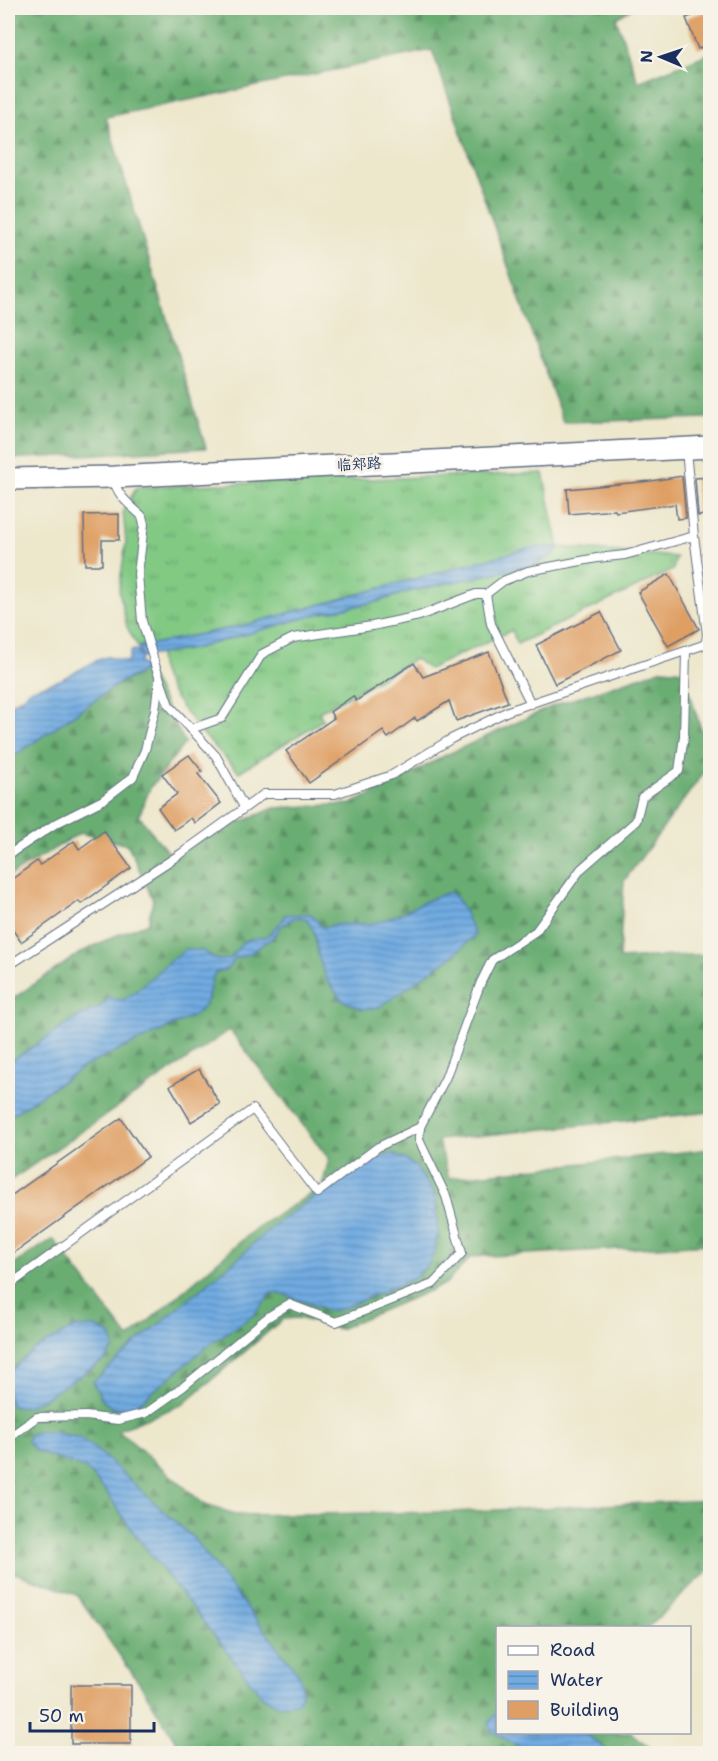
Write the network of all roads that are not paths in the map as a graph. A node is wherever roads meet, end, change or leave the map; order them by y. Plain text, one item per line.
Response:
1 (711, 447) edge
2 (686, 448) junction
3 (114, 477) junction
4 (8, 479) edge
5 (694, 536) junction
6 (486, 594) junction
7 (686, 652) junction
8 (159, 679) junction
9 (531, 704) junction
10 (190, 729) junction
11 (244, 807) junction
12 (8, 855) edge
13 (8, 966) edge
14 (420, 1127) junction
15 (8, 1286) edge
16 (8, 1438) edge

1 - 2 main road, 临郑路
2 - 3 main road, 临郑路
2 - 5 lane
3 - 4 main road, 临郑路
3 - 8 lane
5 - 6 lane
5 - 7 lane
6 - 9 lane
6 - 10 lane
7 - 9 lane
7 - 14 lane
8 - 10 lane
8 - 12 lane
9 - 11 lane
10 - 11 lane
11 - 13 lane
14 - 15 lane
14 - 16 lane

